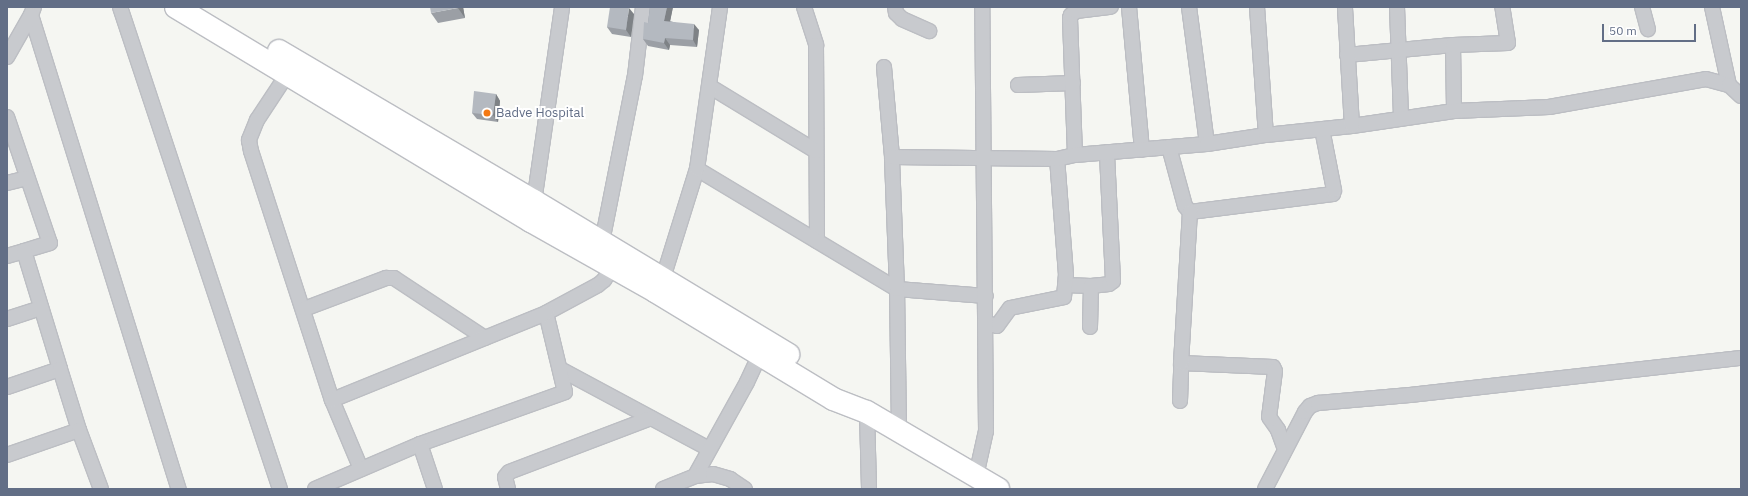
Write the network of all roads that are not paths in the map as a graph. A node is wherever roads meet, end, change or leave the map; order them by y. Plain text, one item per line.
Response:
1 (120, 7) edge
2 (176, 7) edge
3 (203, 7) edge
4 (562, 7) edge
5 (643, 7) edge
6 (720, 7) edge
7 (804, 7) edge
8 (895, 7) edge
9 (982, 7) edge
10 (1111, 7) edge
11 (1129, 7) edge
12 (1189, 7) edge
13 (1257, 7) edge
14 (1345, 7) edge
15 (1397, 7) edge
16 (1502, 7) edge
17 (1642, 7) edge
18 (1712, 7) edge
19 (33, 11) edge
20 (1648, 29) dead end
21 (929, 31) dead end
22 (1454, 45) junction
23 (1399, 50) junction
24 (1347, 55) junction
25 (7, 57) edge
26 (884, 67) dead end
27 (292, 68) junction
28 (1073, 83) junction
29 (1018, 85) dead end
30 (1729, 85) junction
31 (709, 86) junction
32 (1741, 96) edge
33 (1454, 111) junction
34 (7, 117) edge
35 (1401, 117) junction
36 (1352, 126) junction
37 (1322, 129) junction
38 (1266, 135) junction
39 (1207, 144) junction
40 (1169, 147) junction
41 (1142, 149) junction
42 (816, 151) junction
43 (1107, 152) junction
44 (1075, 155) junction
45 (892, 157) junction
46 (983, 158) junction
47 (1057, 159) junction
48 (697, 169) junction
49 (27, 178) junction
50 (7, 183) edge
51 (532, 211) junction
52 (1190, 212) junction
53 (817, 241) junction
54 (602, 242) junction
55 (24, 251) junction
56 (7, 256) edge
57 (617, 260) junction
58 (663, 278) junction
59 (1065, 285) junction
60 (1091, 286) junction
61 (897, 289) junction
62 (986, 296) junction
63 (41, 308) junction
64 (304, 310) junction
65 (546, 313) junction
66 (7, 319) edge
67 (986, 323) junction
68 (1090, 327) dead end
69 (485, 338) junction
70 (763, 347) junction
71 (1741, 358) edge
72 (1181, 363) junction
73 (60, 369) junction
74 (560, 369) junction
75 (7, 388) edge
76 (332, 400) junction
77 (1180, 401) dead end
78 (864, 410) junction
79 (651, 418) junction
80 (79, 430) junction
81 (899, 430) junction
82 (420, 444) junction
83 (709, 449) junction
84 (1286, 449) junction
85 (7, 455) edge
86 (361, 469) junction
87 (695, 476) junction
88 (976, 476) junction
89 (321, 488) edge
90 (100, 489) edge
91 (180, 489) edge
92 (280, 489) edge
93 (435, 489) edge
94 (508, 489) edge
95 (663, 489) edge
96 (745, 489) edge
97 (869, 489) edge
98 (998, 489) edge
99 (1265, 489) edge

1 - 92 street
2 - 27 main road
3 - 27 main road
4 - 51 street
5 - 54 street
6 - 31 street
7 - 42 street
8 - 21 street
9 - 46 street
10 - 28 street
11 - 41 street
12 - 39 street
13 - 38 street
14 - 24 street
15 - 23 street
16 - 22 street
17 - 20 street
18 - 30 street
19 - 25 street
19 - 91 street
22 - 23 street
22 - 33 street
23 - 24 street
23 - 35 street
24 - 36 street
26 - 45 street
27 - 51 main road
27 - 64 street
28 - 29 street
28 - 44 street
30 - 32 street
30 - 33 street
31 - 42 street
31 - 48 street
33 - 35 street
34 - 49 street
35 - 36 street
36 - 37 street
37 - 38 street
37 - 52 street
38 - 39 street
39 - 40 street
40 - 41 street
40 - 52 street
41 - 43 street
42 - 53 street
43 - 44 street
43 - 60 street
44 - 47 street
45 - 46 street
45 - 61 street
46 - 47 street
46 - 62 street
47 - 59 street
48 - 53 street
48 - 58 street
49 - 50 street
49 - 55 street
51 - 54 main road
51 - 57 main road
52 - 72 street
53 - 61 street
54 - 57 main road
55 - 56 street
55 - 63 street
57 - 58 main road
57 - 65 street
57 - 70 main road
58 - 70 main road
59 - 60 street
59 - 67 street
60 - 68 street
61 - 62 street
61 - 81 street
62 - 67 street
63 - 66 street
63 - 73 street
64 - 69 street
64 - 76 street
65 - 69 street
65 - 74 street
67 - 88 street
69 - 76 street
70 - 78 main road
70 - 83 street
71 - 84 street
72 - 77 street
72 - 84 street
73 - 75 street
73 - 80 street
74 - 79 street
74 - 82 street
76 - 86 street
78 - 81 main road
78 - 97 street
79 - 83 street
79 - 94 street
80 - 85 street
80 - 90 street
81 - 88 main road
82 - 86 street
82 - 93 street
83 - 87 street
84 - 99 street
86 - 89 street
87 - 95 street
87 - 96 street
88 - 98 main road

